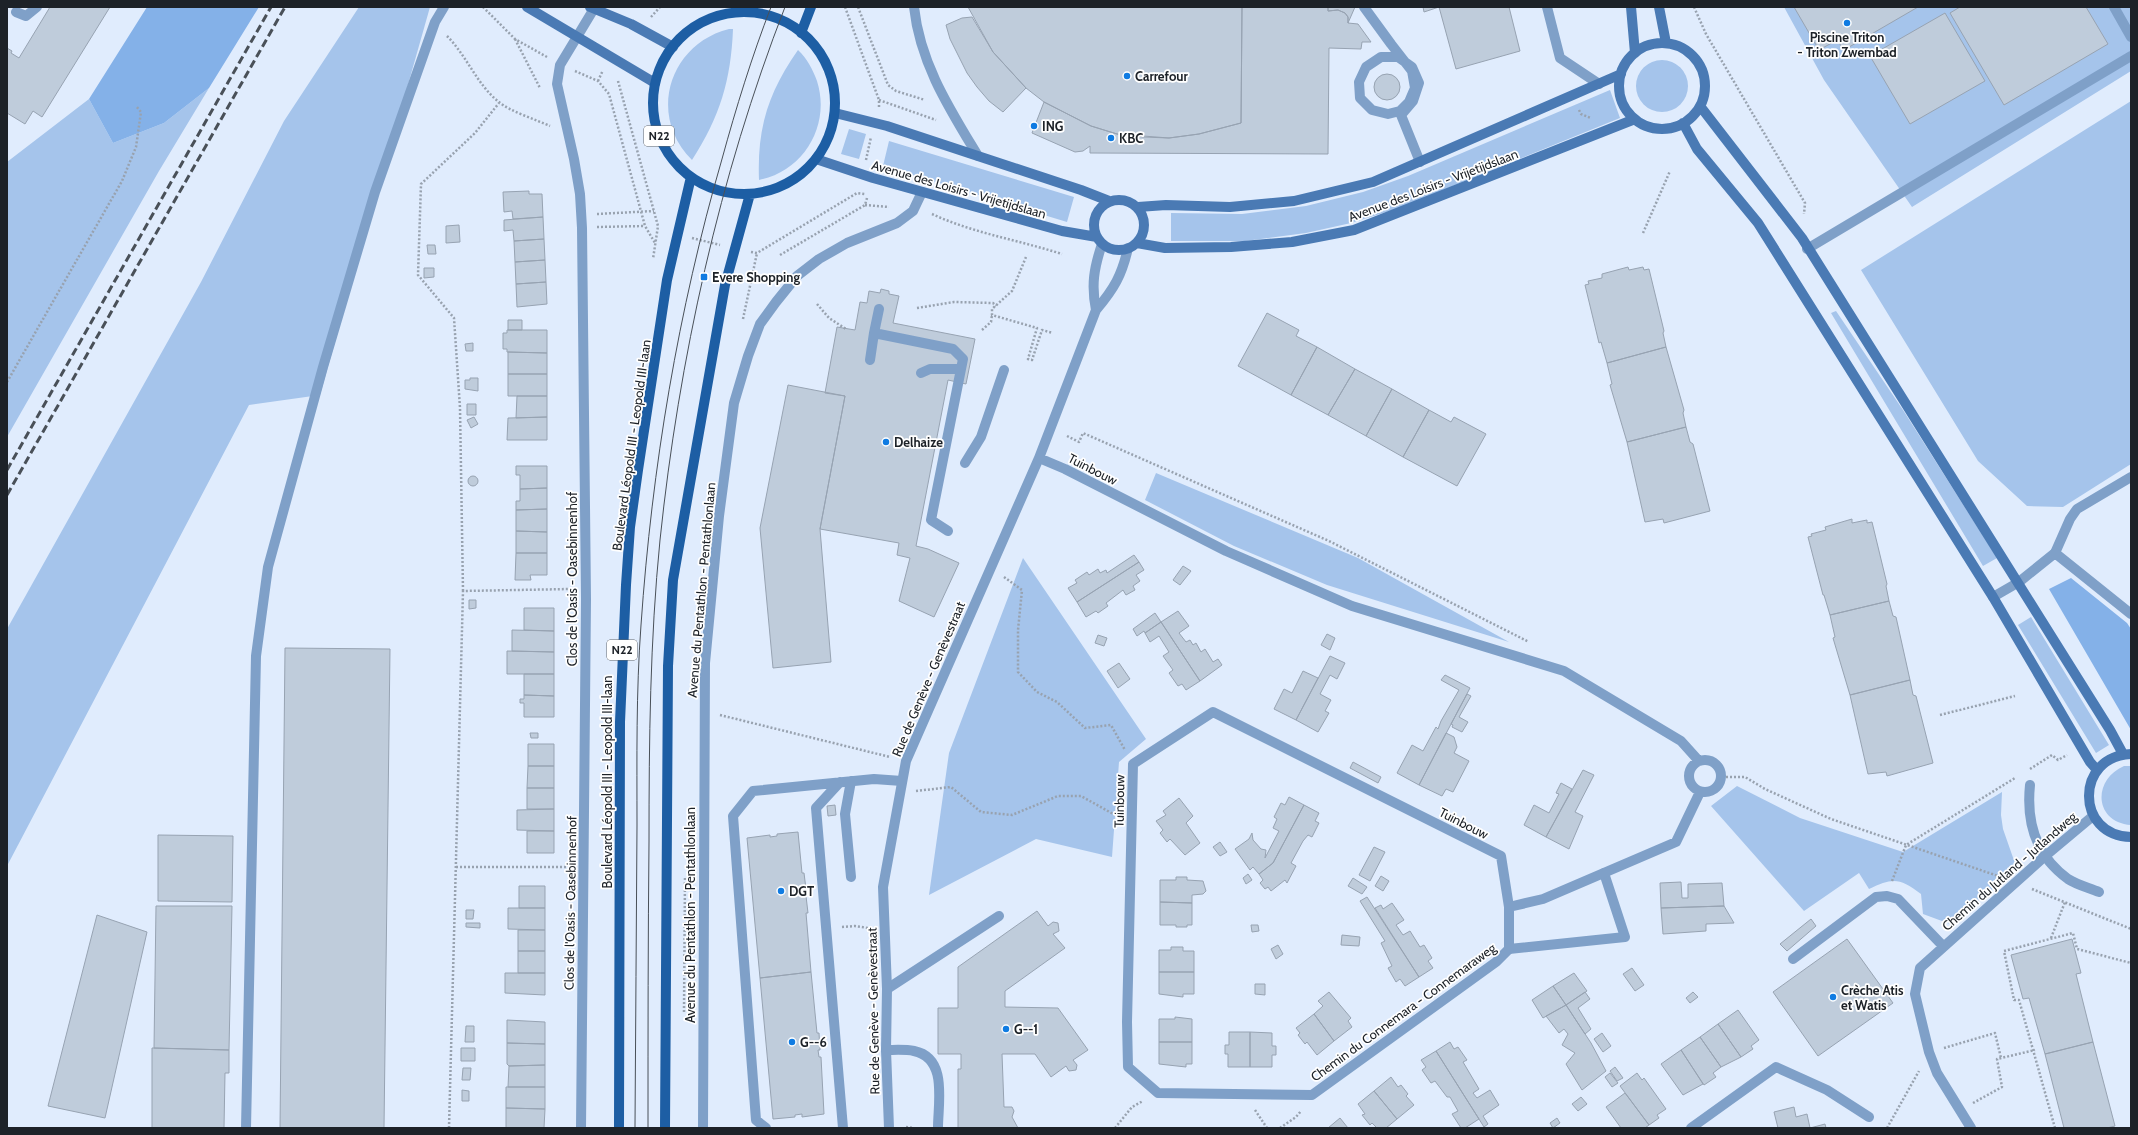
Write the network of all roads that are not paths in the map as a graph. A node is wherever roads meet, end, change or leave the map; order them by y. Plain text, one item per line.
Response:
1 (37, 7) edge
2 (444, 7) edge
3 (527, 7) edge
4 (811, 7) edge
5 (914, 7) edge
6 (1364, 7) edge
7 (1546, 7) edge
8 (1631, 7) edge
9 (1659, 7) edge
10 (2114, 7) edge
11 (593, 8) edge
12 (748, 10) edge
13 (16, 12) dead end
14 (802, 33) junction
15 (575, 37) junction
16 (2131, 37) edge
17 (1666, 43) junction
18 (673, 47) junction
19 (1635, 53) junction
20 (2131, 56) edge
21 (1621, 74) junction
22 (655, 83) junction
23 (1599, 84) junction
24 (1700, 106) junction
25 (835, 113) junction
26 (1636, 119) junction
27 (1683, 123) junction
28 (978, 156) junction
29 (816, 159) junction
30 (1420, 162) junction
31 (691, 178) junction
32 (922, 192) junction
33 (750, 194) junction
34 (1109, 201) junction
35 (1138, 207) junction
36 (1099, 241) junction
37 (1133, 246) junction
38 (1807, 249) junction
39 (879, 309) dead end
40 (1096, 310) junction
41 (874, 333) junction
42 (870, 360) dead end
43 (961, 369) junction
44 (1004, 370) dead end
45 (921, 373) dead end
46 (1039, 458) junction
47 (965, 463) dead end
48 (2131, 477) edge
49 (948, 531) dead end
50 (2056, 553) junction
51 (2019, 582) junction
52 (1993, 597) junction
53 (2131, 614) edge
54 (2127, 754) edge
55 (1699, 761) junction
56 (2097, 770) junction
57 (851, 781) junction
58 (902, 781) junction
59 (840, 782) junction
60 (2030, 785) dead end
61 (1700, 792) junction
62 (2093, 816) junction
63 (2131, 837) edge
64 (2044, 857) junction
65 (1604, 873) junction
66 (851, 877) dead end
67 (2100, 892) dead end
68 (1509, 907) junction
69 (999, 916) dead end
70 (1942, 946) junction
71 (1509, 949) junction
72 (1793, 960) dead end
73 (887, 989) junction
74 (886, 1050) junction
75 (1312, 1095) joint
76 (1869, 1117) dead end
77 (246, 1128) edge
78 (580, 1128) edge
79 (619, 1128) edge
80 (665, 1128) edge
81 (703, 1128) edge
82 (766, 1128) edge
83 (843, 1128) edge
84 (890, 1128) edge
85 (938, 1128) edge
86 (1691, 1128) edge
87 (1971, 1128) edge

1 - 13 street
2 - 77 street
3 - 15 street
4 - 14 main road
5 - 28 street
6 - 30 street
7 - 23 street
8 - 19 street
9 - 17 street
10 - 16 street
11 - 15 street, Clos de l'Oasis - Oasebinnenhof
11 - 18 street
12 - 14 main road, N22
12 - 18 main road, N22
14 - 25 main road, N22
15 - 22 street
15 - 78 street, Clos de l'Oasis - Oasebinnenhof
17 - 19 street
17 - 24 street
18 - 22 main road, N22
19 - 21 street
20 - 38 street
21 - 23 street, Avenue des Loisirs - Vrijetijdslaan
21 - 26 street
22 - 31 main road, N22
23 - 30 street, Avenue des Loisirs - Vrijetijdslaan
24 - 27 street
24 - 38 street
25 - 28 street
25 - 29 main road, N22
26 - 27 street
26 - 37 street, Avenue des Loisirs - Vrijetijdslaan
27 - 52 street
28 - 34 street
29 - 32 street, Avenue des Loisirs - Vrijetijdslaan
29 - 33 main road, N22
30 - 35 street, Avenue des Loisirs - Vrijetijdslaan
31 - 33 main road, N22
31 - 79 main road, Boulevard Léopold III - Leopold III-laan / N22
32 - 36 street, Avenue des Loisirs - Vrijetijdslaan
32 - 81 street, Avenue du Pentathlon - Pentathlonlaan
33 - 80 main road
34 - 35 street
34 - 36 street
35 - 37 street
36 - 37 street
36 - 40 street
37 - 40 street, Rue de Genève - Genèvestraat
38 - 51 street
39 - 41 street
40 - 46 street, Rue de Genève - Genèvestraat
41 - 42 street
41 - 43 street
43 - 45 street
43 - 49 street
44 - 47 street
46 - 55 street, Tuinbouw
46 - 58 street, Rue de Genève - Genèvestraat
48 - 50 street
50 - 51 street
50 - 53 street
51 - 52 street
51 - 54 street
52 - 56 street
54 - 56 street
55 - 61 street
55 - 61 street
56 - 62 street
57 - 58 street
57 - 59 street
57 - 66 street
58 - 73 street, Rue de Genève - Genèvestraat
59 - 82 street
59 - 83 street
60 - 64 street
61 - 65 street
62 - 63 street
62 - 64 street, Chemin du Jutland - Jutlandweg
64 - 67 street
64 - 70 street, Chemin du Jutland - Jutlandweg
65 - 68 street
65 - 71 street
68 - 71 street, Tuinbouw
68 - 75 street, Tuinbouw
69 - 73 street
70 - 72 street, Chemin du Jutland - Jutlandweg
70 - 87 street, Chemin du Jutland - Jutlandweg
71 - 75 street, Chemin du Connemara - Connemaraweg
73 - 74 street, Rue de Genève - Genèvestraat
74 - 84 street, Rue de Genève - Genèvestraat
74 - 85 street
76 - 86 street

